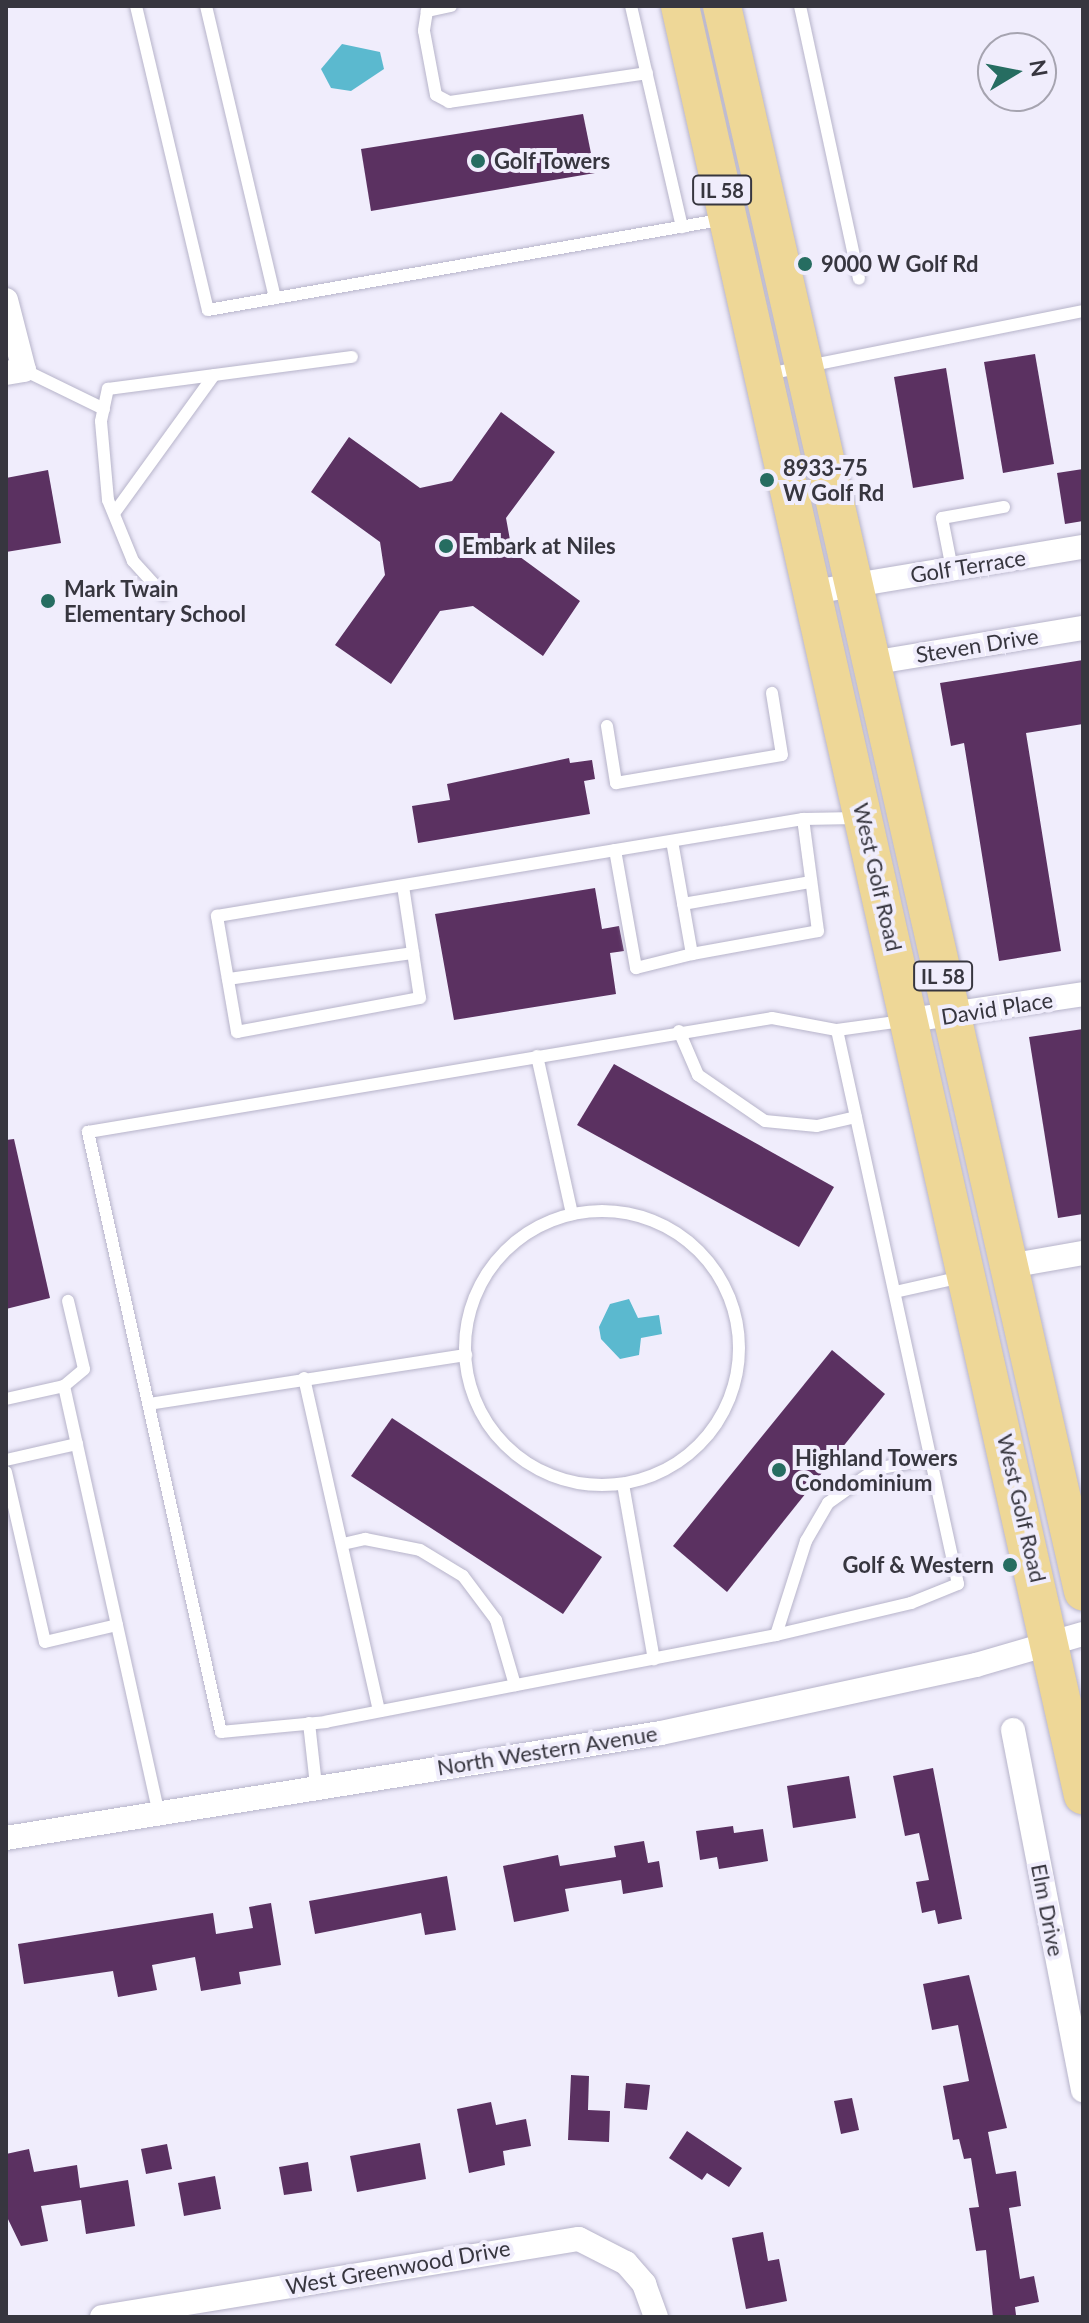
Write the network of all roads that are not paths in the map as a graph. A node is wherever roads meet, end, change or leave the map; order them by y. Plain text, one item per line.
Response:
1 (136, 6) edge
2 (206, 6) edge
3 (451, 6) edge
4 (631, 6) edge
5 (680, 6) edge
6 (722, 6) edge
7 (800, 6) edge
8 (647, 73) junction
9 (728, 218) junction
10 (682, 227) junction
11 (859, 279) dead end
12 (275, 298) junction
13 (6, 300) edge
14 (1083, 311) edge
15 (352, 357) dead end
16 (804, 367) junction
17 (15, 371) edge
18 (214, 375) junction
19 (763, 375) junction
20 (104, 409) junction
21 (1004, 507) dead end
22 (115, 512) junction
23 (1083, 547) edge
24 (952, 569) junction
25 (854, 585) junction
26 (813, 592) junction
27 (163, 594) dead end
28 (1083, 628) edge
29 (871, 663) junction
30 (772, 693) dead end
31 (607, 726) dead end
32 (864, 816) junction
33 (803, 819) junction
34 (672, 841) junction
35 (615, 850) junction
36 (811, 882) junction
37 (403, 886) junction
38 (683, 904) junction
39 (413, 953) junction
40 (692, 954) junction
41 (228, 979) junction
42 (1083, 994) edge
43 (952, 1017) junction
44 (910, 1020) junction
45 (837, 1030) junction
46 (679, 1031) junction
47 (537, 1056) junction
48 (856, 1117) junction
49 (572, 1214) junction
50 (1083, 1253) edge
51 (1009, 1266) junction
52 (968, 1276) junction
53 (895, 1292) junction
54 (68, 1301) dead end
55 (466, 1355) junction
56 (304, 1378) junction
57 (64, 1386) junction
58 (6, 1399) edge
59 (149, 1404) junction
60 (77, 1444) junction
61 (932, 1458) junction
62 (6, 1460) edge
63 (6, 1472) edge
64 (623, 1484) junction
65 (343, 1544) junction
66 (1083, 1591) edge
67 (117, 1625) junction
68 (776, 1635) junction
69 (1067, 1639) edge
70 (654, 1659) junction
71 (515, 1685) junction
72 (379, 1711) junction
73 (309, 1723) junction
74 (1013, 1730) dead end
75 (316, 1785) junction
76 (1083, 1795) edge
77 (158, 1811) junction
78 (6, 1838) edge
79 (1083, 2090) edge
80 (102, 2317) edge
81 (656, 2317) edge

1 - 12 lane
2 - 12 lane
3 - 8 lane
4 - 8 lane
5 - 9 main road, West Golf Road / IL 58
6 - 16 main road, West Golf Road / IL 58
7 - 11 lane
8 - 10 lane
9 - 10 lane
9 - 19 main road, West Golf Road / IL 58
10 - 12 lane
13 - 17 street
14 - 16 lane
15 - 18 lane
16 - 19 lane
16 - 25 main road, West Golf Road / IL 58
17 - 20 lane
18 - 20 lane
18 - 22 lane
19 - 26 main road, West Golf Road / IL 58
20 - 22 lane
21 - 24 lane
22 - 27 lane
23 - 24 street, Golf Terrace
24 - 25 street, Golf Terrace
25 - 26 street, Golf Terrace
25 - 29 main road, West Golf Road / IL 58
26 - 32 main road, West Golf Road / IL 58
28 - 29 street, Steven Drive
29 - 43 main road, West Golf Road / IL 58
30 - 31 lane
32 - 33 lane
32 - 44 main road, West Golf Road / IL 58
33 - 34 lane
33 - 36 lane
34 - 35 lane
34 - 38 lane
35 - 37 lane
35 - 40 lane
36 - 38 lane
36 - 40 lane
37 - 39 lane
37 - 41 lane
38 - 40 lane
39 - 41 lane
39 - 41 lane
42 - 43 street, David Place
43 - 44 street, David Place
43 - 51 main road, West Golf Road / IL 58
44 - 45 lane
44 - 52 main road, West Golf Road / IL 58
45 - 46 lane
45 - 48 lane
46 - 47 lane
46 - 48 lane
47 - 49 lane
47 - 59 lane
48 - 53 lane
49 - 55 lane
49 - 64 lane
50 - 51 street
51 - 66 main road, West Golf Road / IL 58
52 - 53 lane
52 - 69 main road, West Golf Road / IL 58
53 - 61 lane
54 - 57 lane
55 - 56 lane
55 - 64 lane
56 - 59 lane
56 - 65 lane
57 - 58 lane
57 - 60 lane
59 - 73 lane
60 - 62 lane
60 - 67 lane
61 - 68 lane
61 - 68 lane
63 - 67 lane
64 - 70 lane
65 - 71 lane
65 - 72 lane
67 - 77 lane
68 - 70 lane
69 - 75 street, North Western Avenue
69 - 76 main road, West Golf Road / IL 58
70 - 71 lane
71 - 72 lane
72 - 73 lane
73 - 75 lane
74 - 79 street, Elm Drive
75 - 77 street, North Western Avenue
77 - 78 street, North Western Avenue
80 - 81 street, West Greenwood Drive

